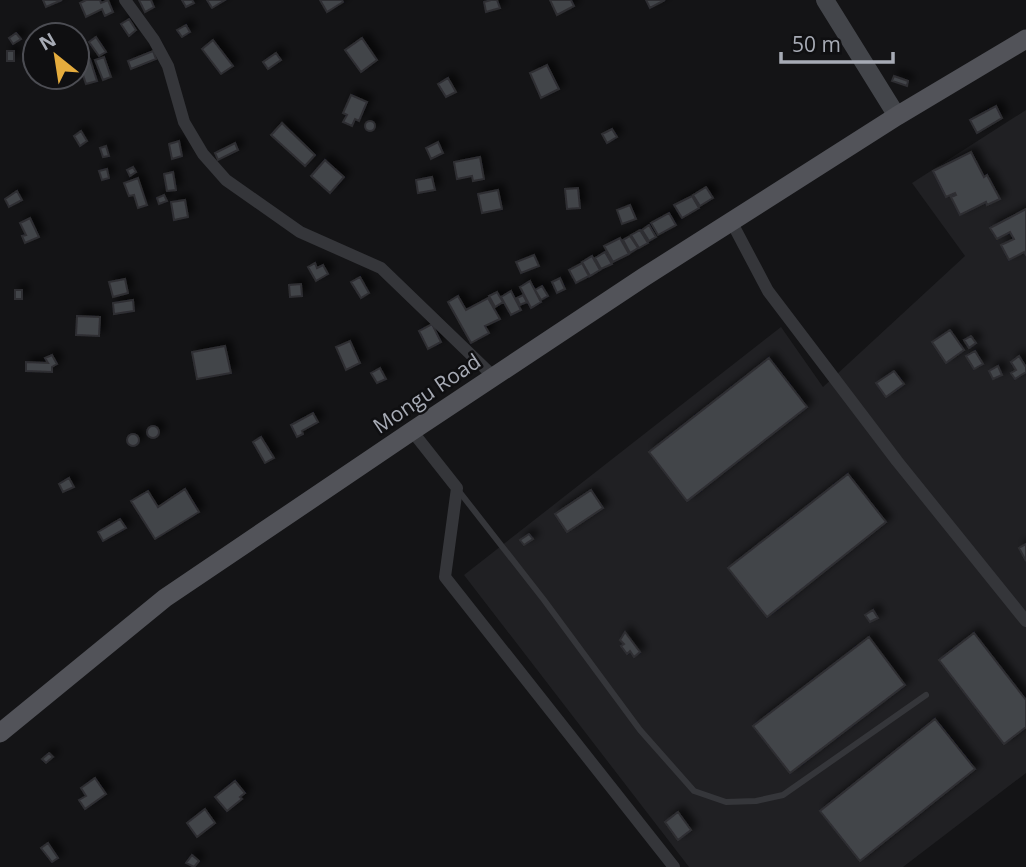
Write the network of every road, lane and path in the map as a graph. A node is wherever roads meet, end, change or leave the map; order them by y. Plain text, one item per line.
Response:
1 (125, 0) edge
2 (825, 0) edge
3 (1020, 45) edge
4 (897, 116) junction
5 (731, 221) junction
6 (494, 376) junction
7 (412, 431) junction
8 (457, 488) junction
9 (1026, 621) edge
10 (926, 695) dead end
11 (0, 733) edge
12 (674, 867) edge

1 - 6 street
2 - 4 main road
3 - 4 main road, Mongu Road
4 - 5 main road, Mongu Road
5 - 6 main road, Mongu Road
5 - 9 street
6 - 7 main road, Mongu Road
7 - 8 street
7 - 11 main road, Mongu Road
8 - 10 lane
8 - 12 street

